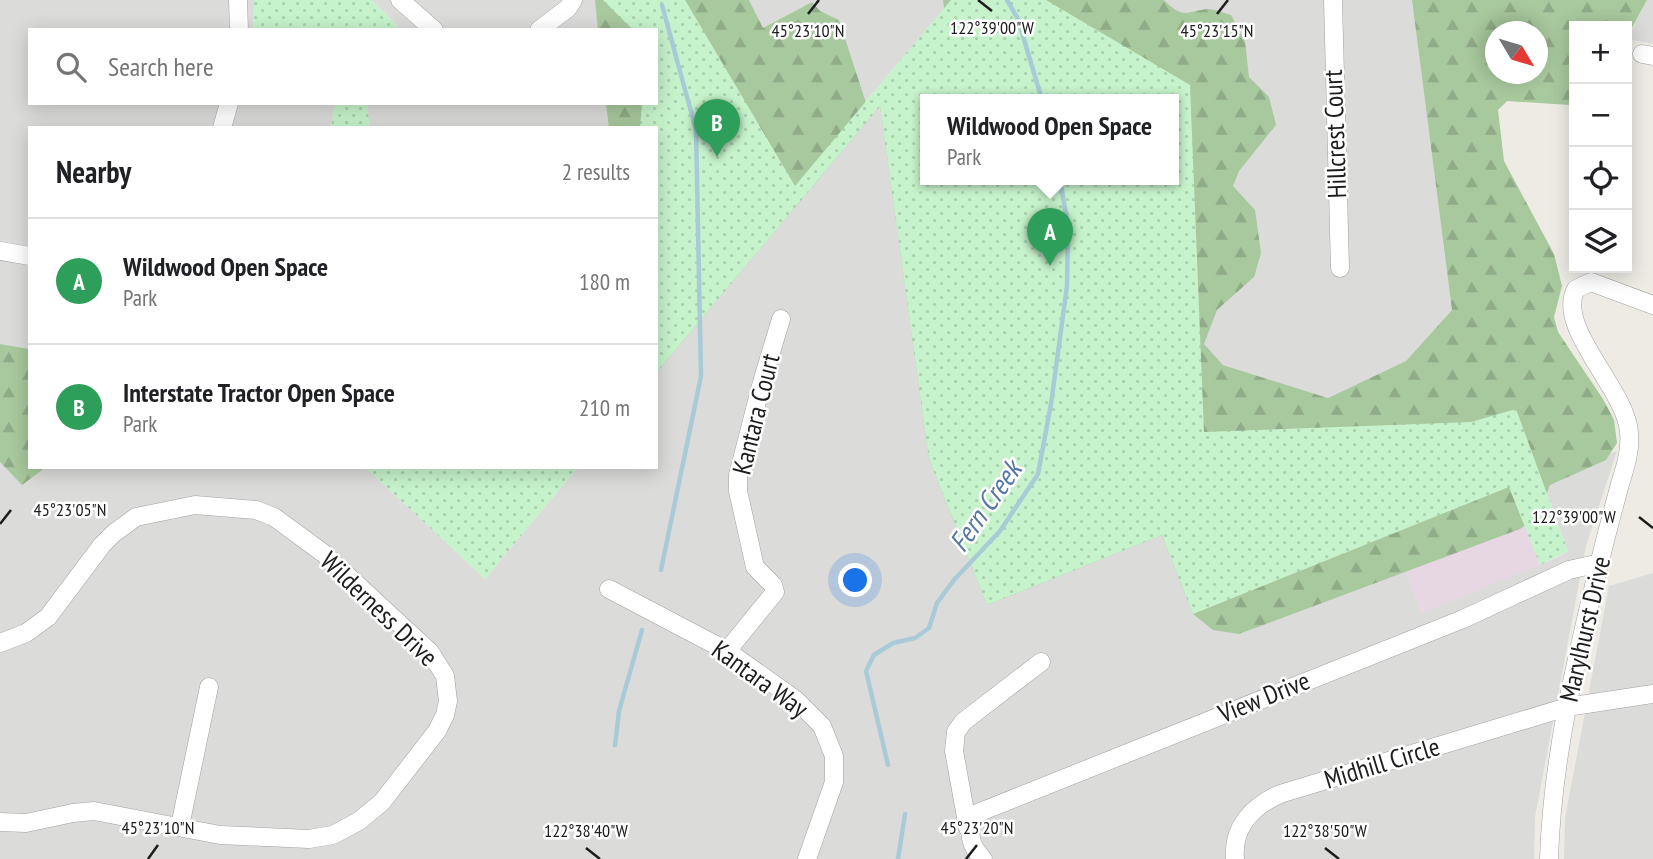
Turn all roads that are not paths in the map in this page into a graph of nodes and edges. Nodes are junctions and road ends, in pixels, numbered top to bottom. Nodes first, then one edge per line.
1 (238, 0) edge
2 (400, 0) edge
3 (573, 0) edge
4 (1333, 0) edge
5 (239, 28) edge
6 (433, 28) edge
7 (542, 28) edge
8 (228, 105) edge
9 (223, 126) edge
10 (0, 251) edge
11 (28, 256) edge
12 (1340, 268) dead end
13 (1653, 305) edge
14 (781, 319) dead end
15 (1600, 563) junction
16 (609, 589) dead end
17 (0, 643) edge
18 (727, 651) junction
19 (1041, 662) dead end
20 (209, 687) dead end
21 (1653, 694) edge
22 (1567, 707) junction
23 (0, 822) edge
24 (180, 826) junction
25 (968, 828) junction
26 (807, 859) edge
27 (983, 859) edge
28 (1235, 859) edge
29 (1549, 859) edge

1 - 5 street
2 - 6 street
3 - 7 street
4 - 12 street, Hillcrest Court
8 - 9 street
10 - 11 street
13 - 15 street, Marylhurst Drive
14 - 18 street, Kantara Court
15 - 22 street, Marylhurst Drive
15 - 25 street, View Drive
16 - 18 street, Kantara Way
17 - 24 street, Wilderness Drive
18 - 26 street, Kantara Way
19 - 25 street
20 - 24 street
21 - 22 street, Midhill Circle
22 - 28 street, Midhill Circle
22 - 29 street, Marylhurst Drive
23 - 24 street, Wilderness Drive
25 - 27 street

